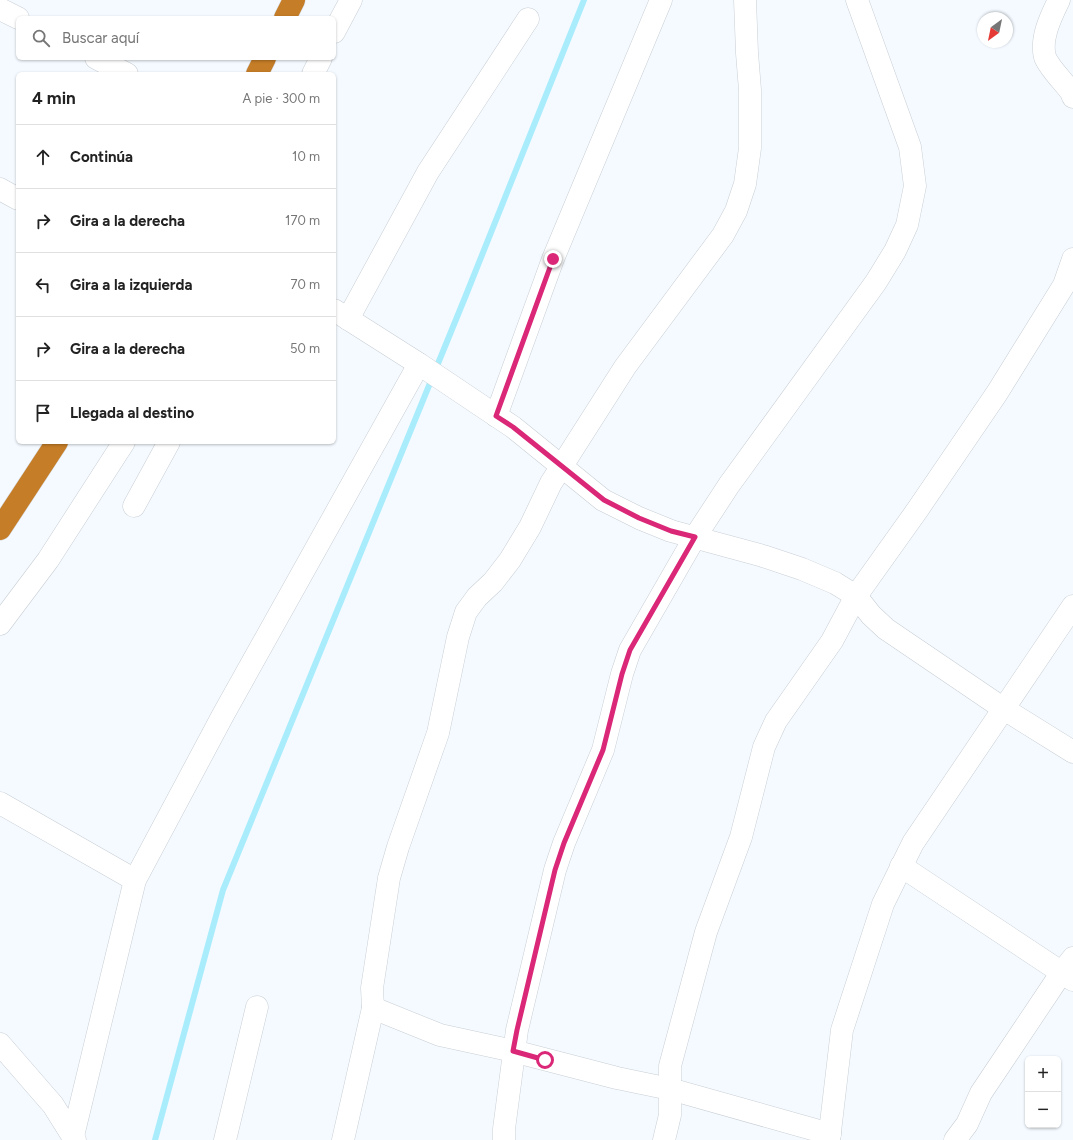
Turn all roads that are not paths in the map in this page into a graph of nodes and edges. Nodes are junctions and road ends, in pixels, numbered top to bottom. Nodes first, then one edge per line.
1 (294, 0) edge
2 (351, 0) edge
3 (661, 0) edge
4 (745, 0) edge
5 (857, 0) edge
6 (1058, 0) edge
7 (0, 9) edge
8 (286, 16) edge
9 (16, 17) edge
10 (528, 19) dead end
11 (336, 28) edge
12 (100, 60) edge
13 (264, 60) edge
14 (320, 60) edge
15 (123, 72) edge
16 (258, 72) edge
17 (314, 72) edge
18 (1073, 97) edge
19 (0, 189) edge
20 (16, 198) edge
21 (1073, 259) edge
22 (341, 315) edge
23 (419, 364) junction
24 (496, 416) junction
25 (56, 444) edge
26 (123, 444) edge
27 (168, 444) edge
28 (562, 467) junction
29 (134, 506) dead end
30 (0, 529) edge
31 (695, 537) junction
32 (856, 596) junction
33 (1073, 606) edge
34 (0, 624) edge
35 (1004, 709) junction
36 (1073, 752) edge
37 (0, 803) edge
38 (901, 866) junction
39 (135, 880) junction
40 (1069, 970) edge
41 (257, 1007) dead end
42 (372, 1008) junction
43 (0, 1044) edge
44 (513, 1051) junction
45 (670, 1088) junction
46 (829, 1137) edge
47 (74, 1138) edge
48 (225, 1140) edge
49 (343, 1140) edge
50 (504, 1140) edge
51 (664, 1140) edge
52 (955, 1140) edge

1 - 8 highway
2 - 11 street
3 - 24 street
4 - 28 street
5 - 31 street
6 - 18 street
7 - 9 street
10 - 22 street
12 - 15 street
13 - 16 highway
14 - 17 street
19 - 20 street
21 - 32 street
22 - 23 street
23 - 24 street
23 - 39 street
24 - 28 street
25 - 30 highway
26 - 34 street
27 - 29 street
28 - 31 street
28 - 42 street
31 - 32 street
31 - 44 street
32 - 35 street
32 - 45 street
33 - 35 street
35 - 36 street
35 - 38 street
37 - 39 street
38 - 40 street
38 - 46 street
39 - 47 street
40 - 52 street
41 - 48 street
42 - 44 street
42 - 49 street
43 - 47 street
44 - 45 street
44 - 50 street
45 - 46 street
45 - 51 street

